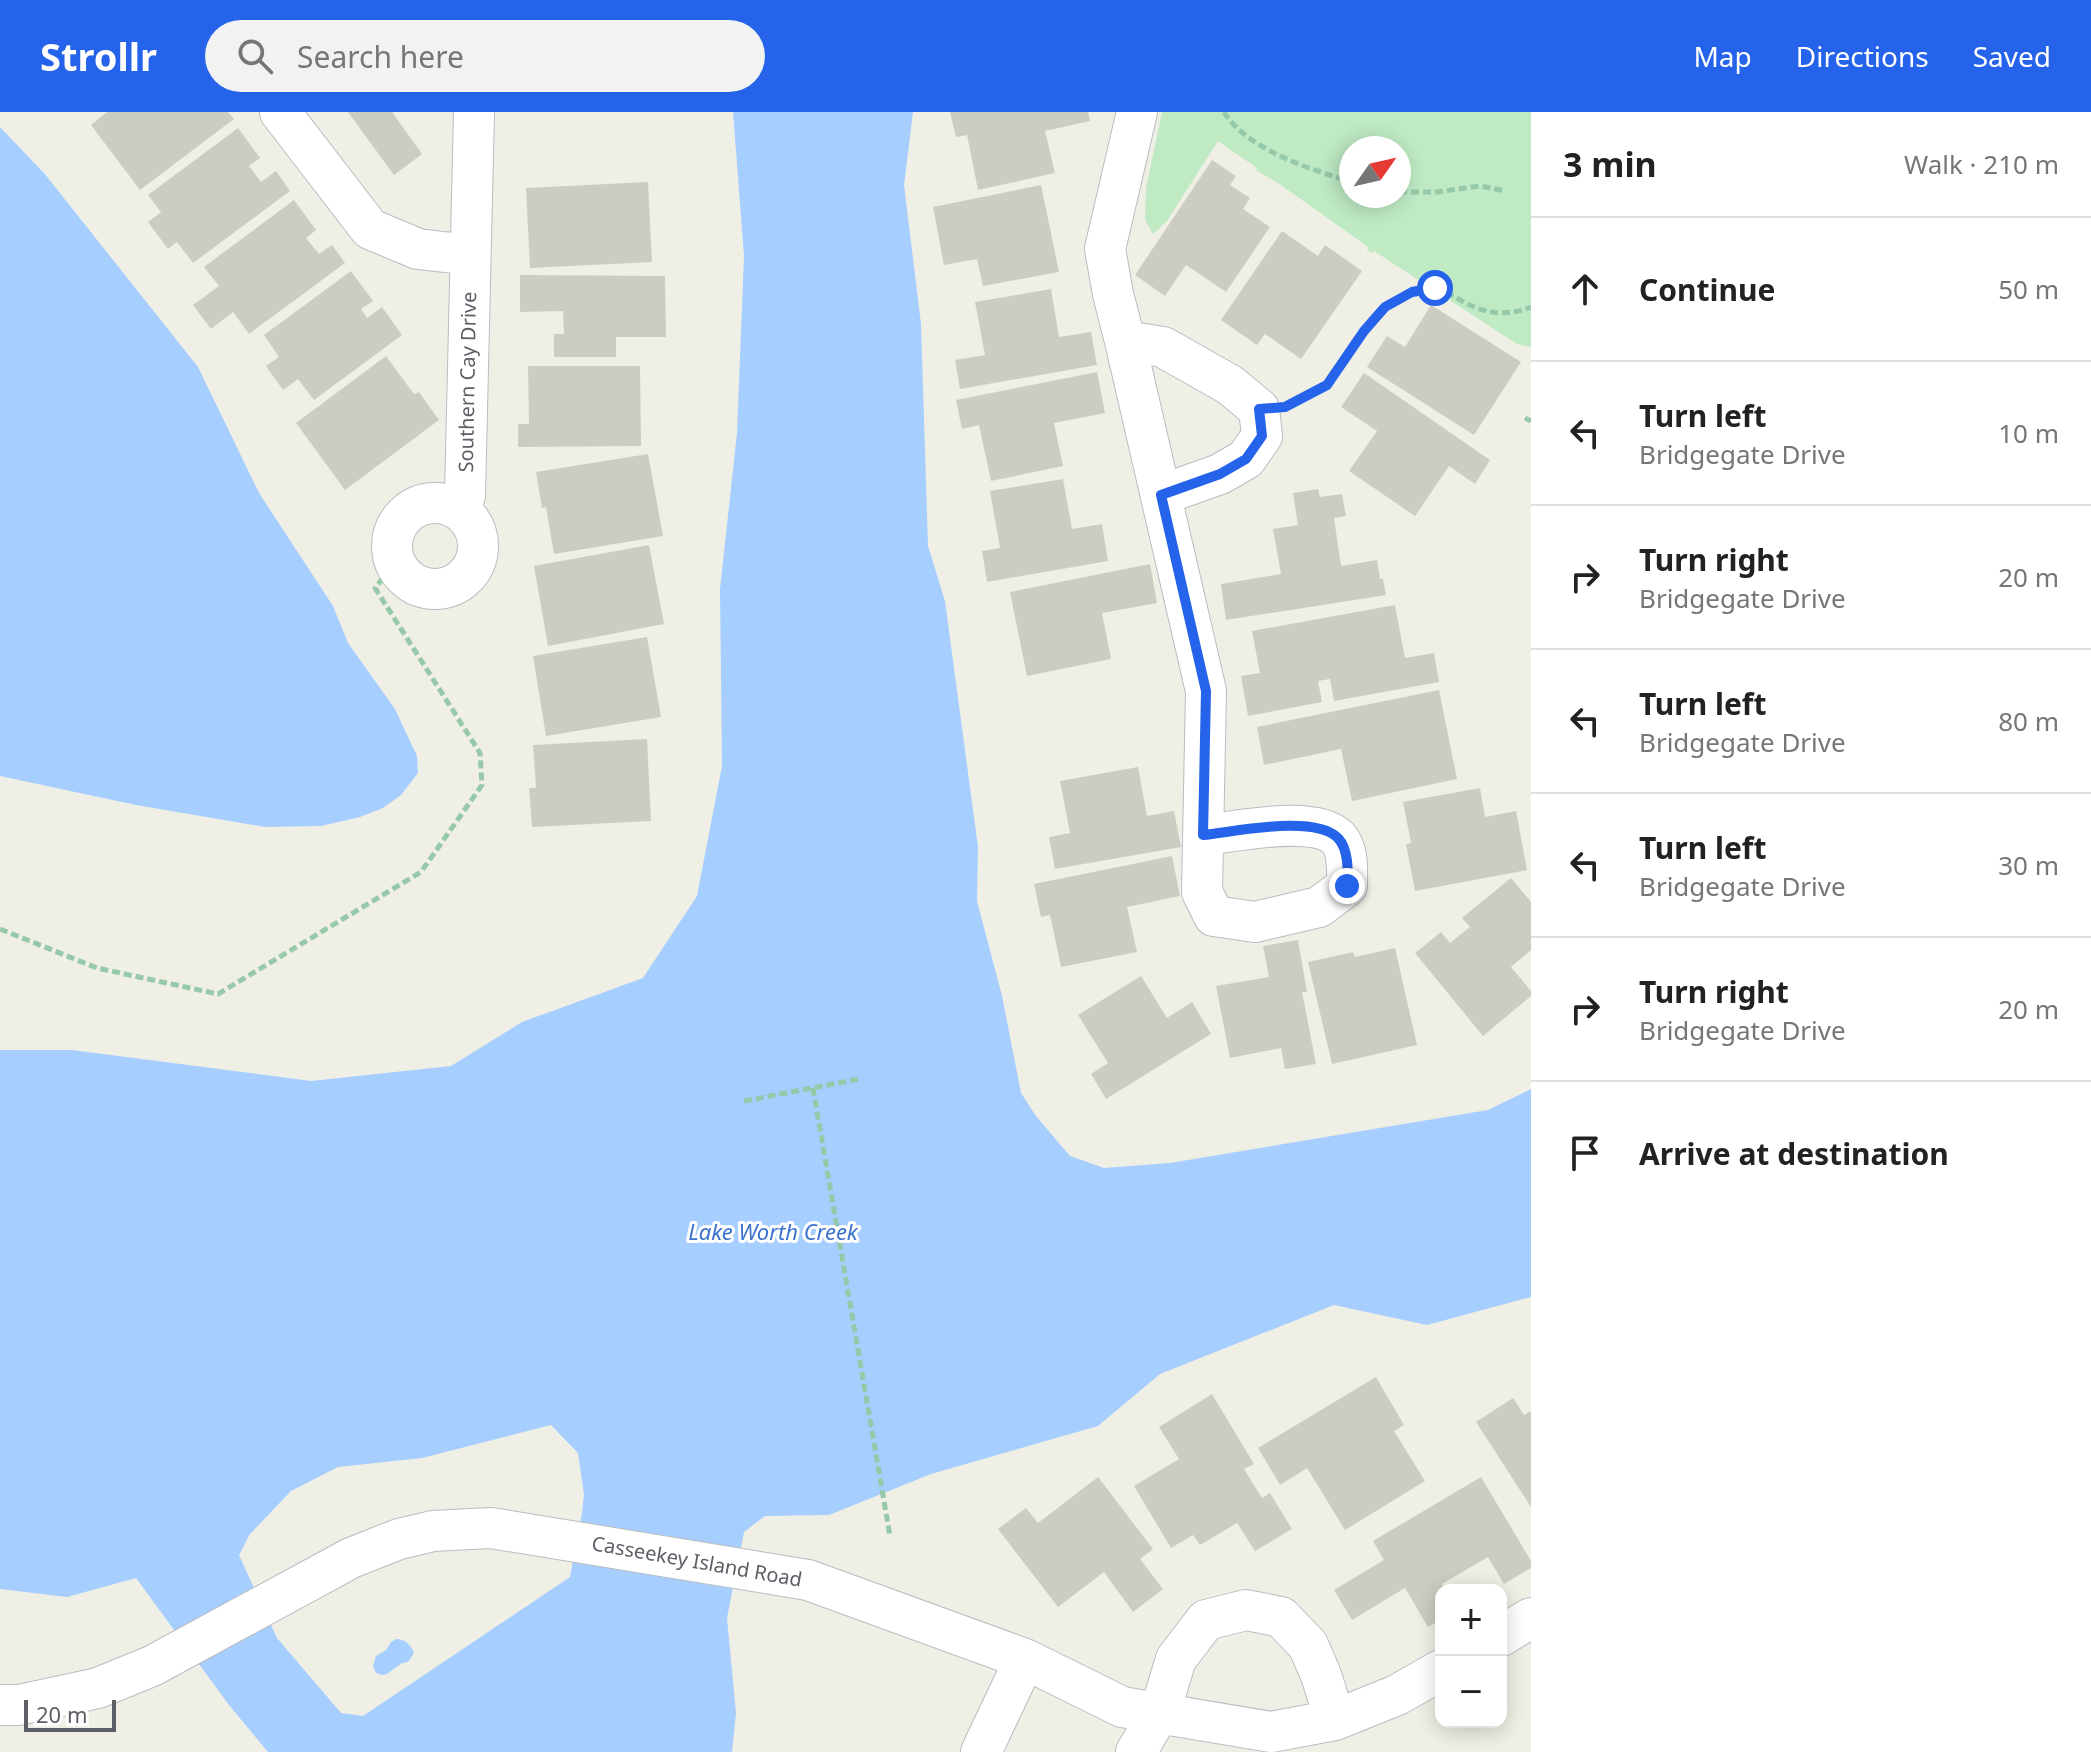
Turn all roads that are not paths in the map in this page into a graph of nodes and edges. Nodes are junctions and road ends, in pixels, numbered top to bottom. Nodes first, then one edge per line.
1 (280, 112) edge
2 (474, 112) edge
3 (1137, 112) edge
4 (470, 255) junction
5 (1125, 341) junction
6 (1161, 495) junction
7 (458, 509) junction
8 (1203, 835) dead end
9 (1531, 1618) edge
10 (1507, 1632) edge
11 (1025, 1659) junction
12 (1435, 1673) edge
13 (0, 1705) edge
14 (1160, 1712) junction
15 (1335, 1720) junction
16 (981, 1752) edge
17 (1136, 1752) edge

1 - 4 street
2 - 4 street, Southern Cay Drive
3 - 5 street
4 - 7 street, Southern Cay Drive
5 - 6 street
5 - 6 street
6 - 8 street
7 - 7 street
9 - 10 street
11 - 13 street, Casseekey Island Road
11 - 14 street, Casseekey Island Road
11 - 16 street
12 - 15 street, Casseekey Island Road
14 - 15 street, Casseekey Island Road
14 - 15 street
14 - 17 street

